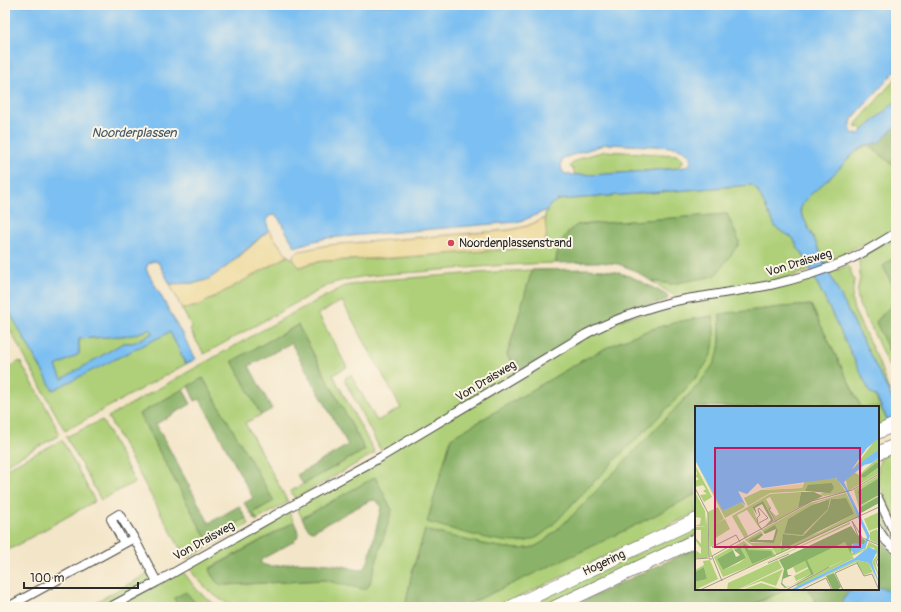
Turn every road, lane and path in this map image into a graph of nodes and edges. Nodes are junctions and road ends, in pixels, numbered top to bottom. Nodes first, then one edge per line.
1 (896, 233) edge
2 (896, 424) edge
3 (880, 431) edge
4 (879, 500) edge
5 (695, 520) edge
6 (879, 530) edge
7 (896, 536) edge
8 (134, 538) junction
9 (695, 540) edge
10 (124, 542) junction
11 (896, 550) edge
12 (157, 582) junction
13 (8, 607) edge
14 (110, 607) edge
15 (511, 607) edge
16 (555, 607) edge

1 - 12 street, Von Draisweg
2 - 3 highway
4 - 7 street
5 - 15 highway, Hogering
6 - 11 street
8 - 10 street
8 - 10 street
8 - 12 street
9 - 16 highway, Hogering
10 - 13 street
12 - 14 street, Von Draisweg

